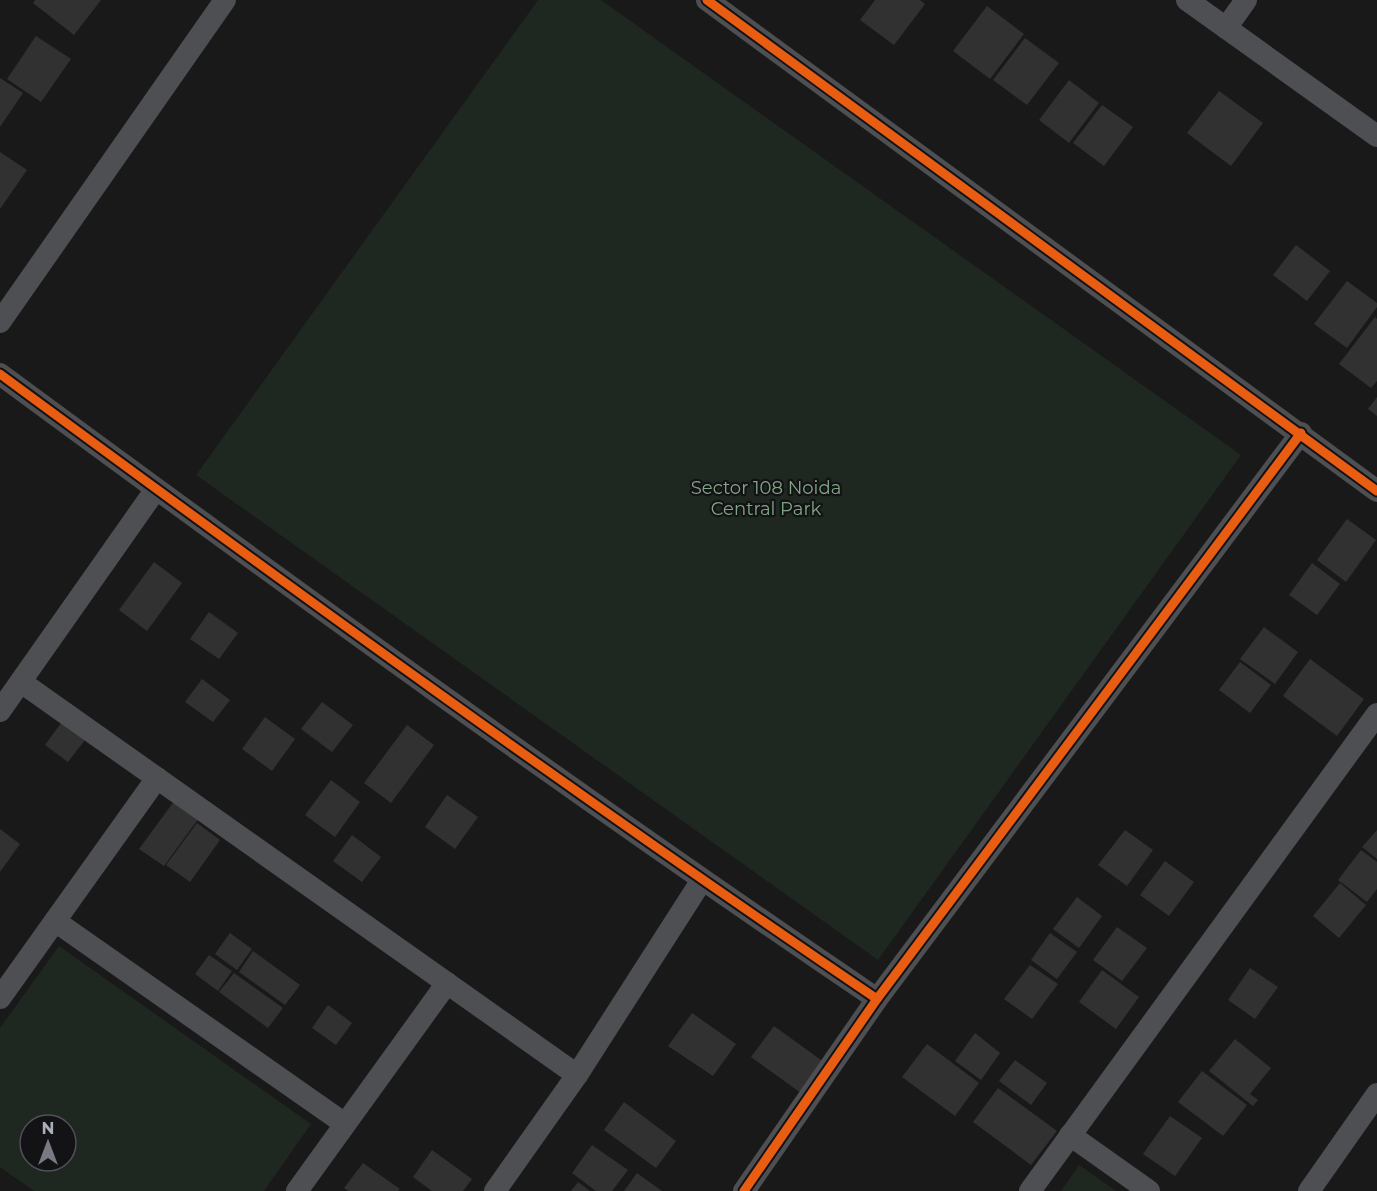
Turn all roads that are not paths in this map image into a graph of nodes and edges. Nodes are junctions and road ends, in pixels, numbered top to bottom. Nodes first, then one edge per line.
1 (225, 0) edge
2 (707, 0) edge
3 (1187, 0) edge
4 (1246, 0) edge
5 (1226, 28) junction
6 (1377, 136) edge
7 (0, 322) edge
8 (0, 374) edge
9 (1301, 433) junction
10 (156, 489) junction
11 (1377, 491) edge
12 (21, 682) junction
13 (0, 711) edge
14 (1377, 714) edge
15 (157, 778) junction
16 (702, 880) junction
17 (55, 921) junction
18 (447, 983) junction
19 (0, 998) edge
20 (877, 999) junction
21 (577, 1075) junction
22 (1377, 1094) edge
23 (345, 1125) junction
24 (1070, 1136) junction
25 (297, 1191) edge
26 (495, 1191) edge
27 (744, 1191) edge
28 (1030, 1191) edge
29 (1149, 1191) edge
30 (1309, 1191) edge

1 - 7 street
2 - 9 street
3 - 5 street
4 - 5 street
5 - 6 street
8 - 10 street
9 - 11 street
9 - 20 street
10 - 12 street
10 - 16 street
12 - 13 street
12 - 15 street
14 - 24 street
15 - 17 street
15 - 18 street
16 - 20 street
16 - 21 street
17 - 19 street
17 - 23 street
18 - 21 street
18 - 23 street
20 - 27 street
21 - 26 street
22 - 30 street
23 - 25 street
24 - 28 street
24 - 29 street

